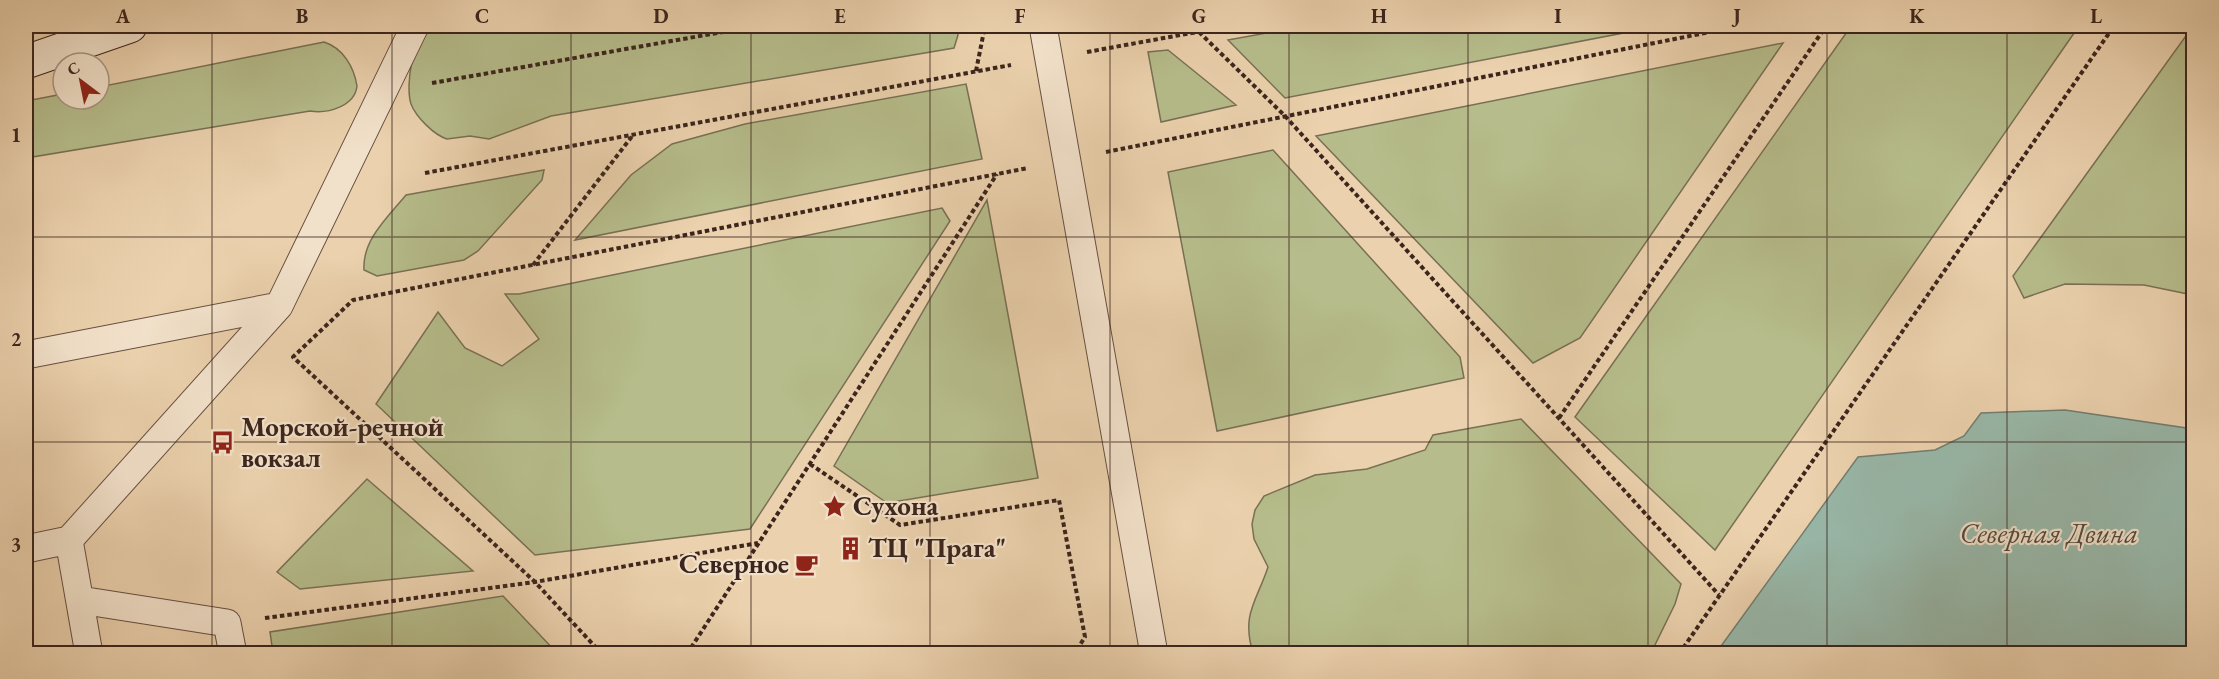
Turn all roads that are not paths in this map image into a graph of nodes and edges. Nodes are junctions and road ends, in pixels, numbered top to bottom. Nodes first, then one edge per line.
1 (121, 26) edge
2 (130, 26) edge
3 (415, 26) edge
4 (1043, 26) edge
5 (26, 43) edge
6 (26, 62) edge
7 (279, 306) junction
8 (26, 355) edge
9 (69, 540) junction
10 (26, 549) edge
11 (80, 600) junction
12 (89, 654) edge
13 (232, 654) edge
14 (1154, 654) edge

1 - 5 main road
2 - 6 main road
3 - 7 lane
4 - 14 lane
7 - 8 lane
7 - 9 lane
9 - 10 lane
9 - 11 lane
11 - 12 lane
11 - 13 lane

